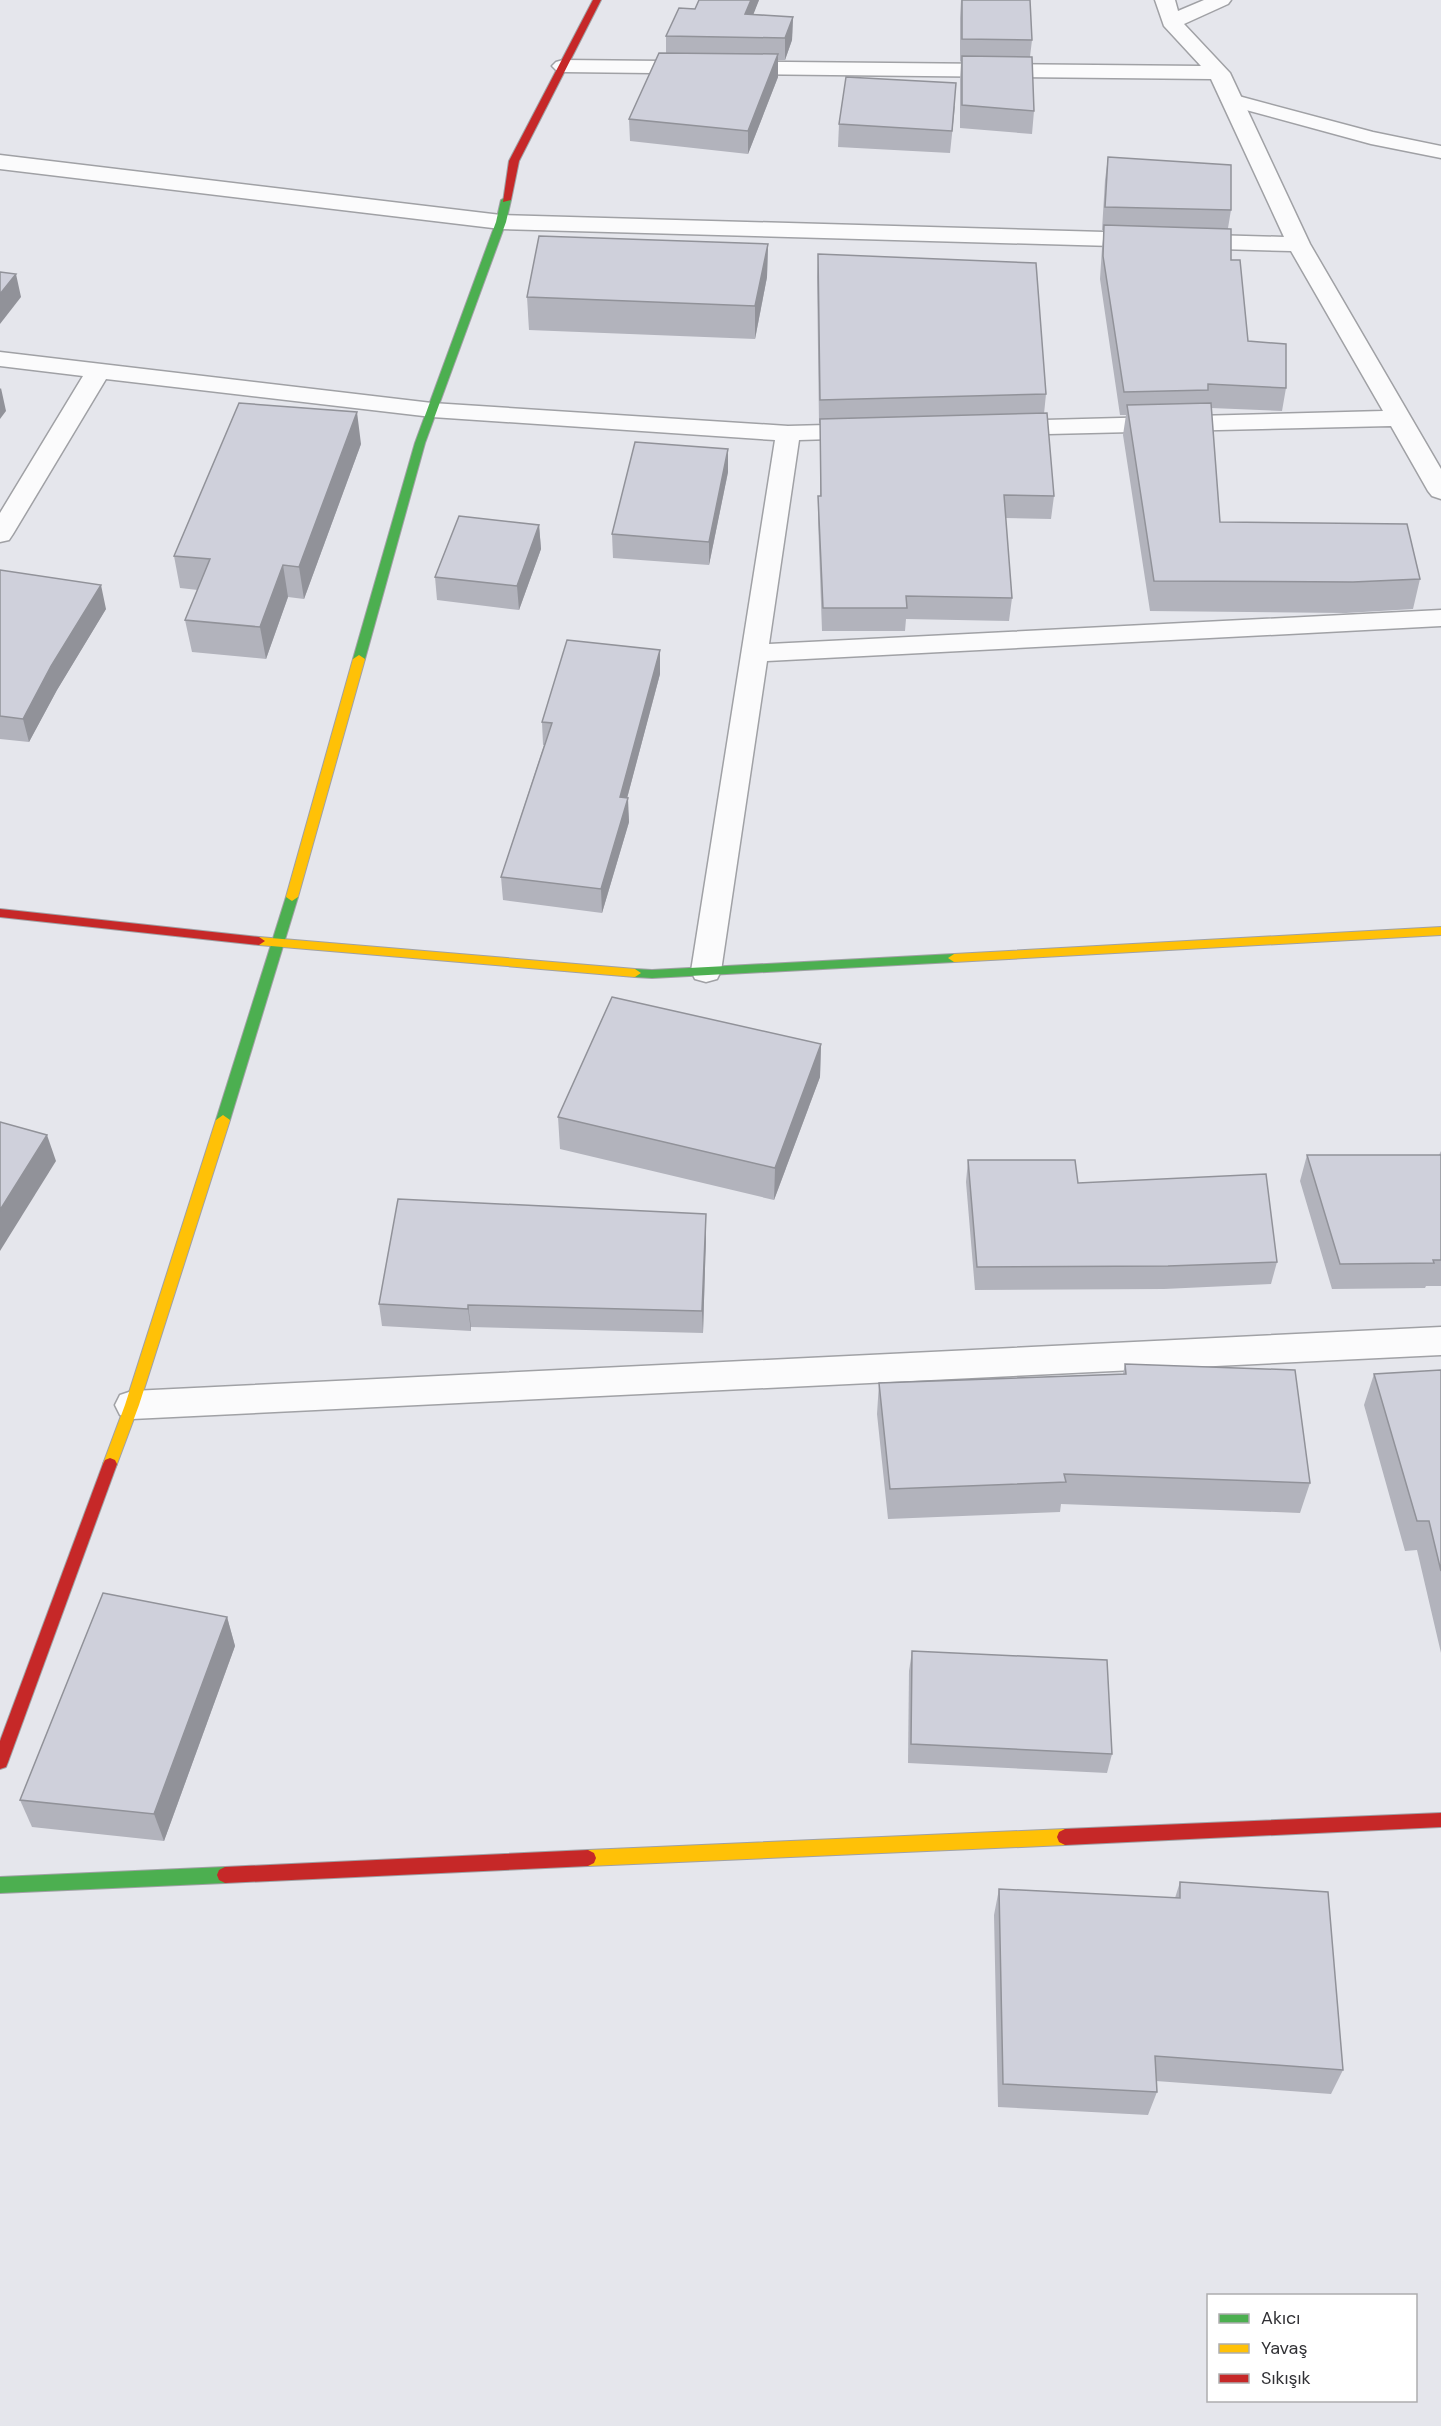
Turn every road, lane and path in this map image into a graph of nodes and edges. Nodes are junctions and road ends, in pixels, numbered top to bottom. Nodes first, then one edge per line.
1 (597, 0) edge
2 (1165, 0) edge
3 (1221, 0) edge
4 (1171, 22) junction
5 (563, 66) junction
6 (1219, 73) junction
7 (1231, 100) junction
8 (1441, 152) edge
9 (0, 162) edge
10 (501, 222) junction
11 (1299, 244) junction
12 (0, 359) edge
13 (98, 371) junction
14 (432, 410) junction
15 (1397, 418) junction
16 (980, 429) edge
17 (884, 431) edge
18 (788, 433) junction
19 (1441, 491) edge
20 (0, 534) edge
21 (1441, 618) edge
22 (755, 653) junction
23 (0, 912) edge
24 (1441, 931) edge
25 (279, 943) junction
26 (706, 971) junction
27 (1441, 1341) edge
28 (132, 1405) junction
29 (2, 1749) edge
30 (1441, 1820) edge
31 (0, 1886) edge

1 - 5 street
2 - 4 street
3 - 4 street
4 - 6 street
5 - 6 street
5 - 10 street
6 - 7 street
7 - 8 lane
7 - 11 street
9 - 10 street
10 - 11 street
10 - 14 street
11 - 15 street
12 - 13 street
13 - 14 street
13 - 20 street
14 - 18 street
14 - 25 street
15 - 16 street
15 - 19 street
17 - 18 street
18 - 22 street
21 - 22 street
22 - 26 street
23 - 25 street
24 - 26 street
25 - 26 street
25 - 28 street
27 - 28 street
28 - 29 street
30 - 31 street

